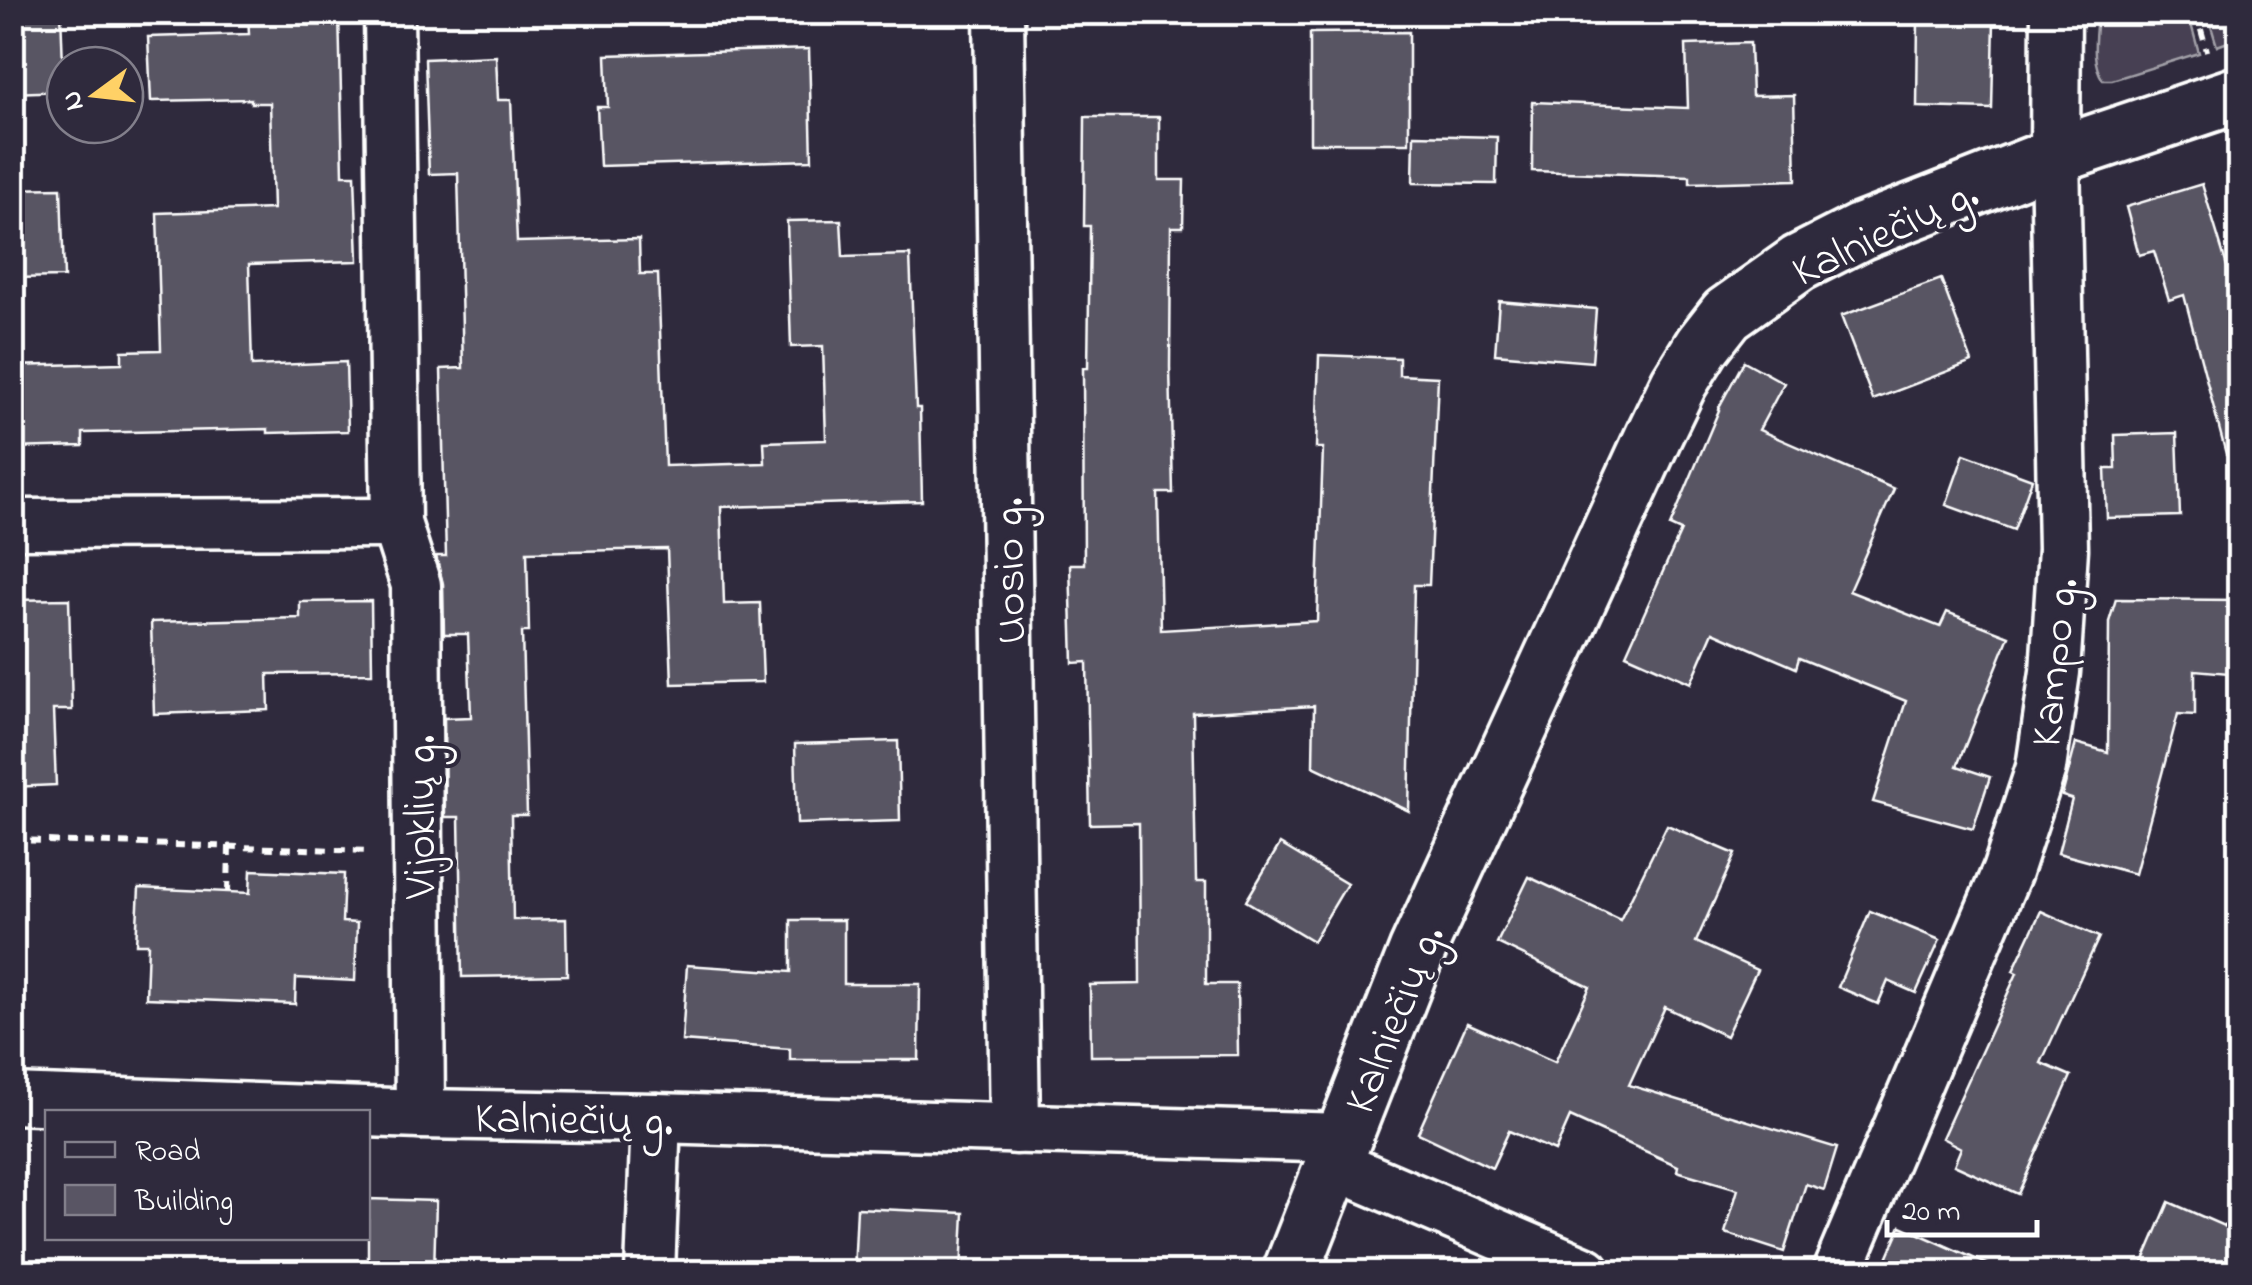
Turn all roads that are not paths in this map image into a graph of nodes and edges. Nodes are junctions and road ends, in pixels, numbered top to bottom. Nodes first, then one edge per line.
1 (389, 12) edge
2 (999, 12) edge
3 (2056, 12) edge
4 (2240, 94) edge
5 (2055, 156) junction
6 (396, 523) junction
7 (12, 524) edge
8 (12, 1099) edge
9 (311, 1110) edge
10 (370, 1112) edge
11 (420, 1114) junction
12 (656, 1118) junction
13 (1015, 1129) junction
14 (1338, 1151) junction
15 (650, 1272) edge
16 (1291, 1272) edge
17 (1586, 1272) edge
18 (1837, 1272) edge

1 - 6 street, Vijoklių g.
2 - 13 street, Uosio g.
3 - 5 street, Kampo g.
4 - 5 street, Kalniečių g.
5 - 14 street, Kalniečių g.
5 - 18 street, Kampo g.
6 - 7 street
6 - 11 street, Vijoklių g.
8 - 9 street, Kalniečių g.
10 - 11 street, Kalniečių g.
11 - 12 street, Kalniečių g.
12 - 13 street, Kalniečių g.
12 - 15 street
13 - 14 street, Kalniečių g.
14 - 16 street
14 - 17 street

